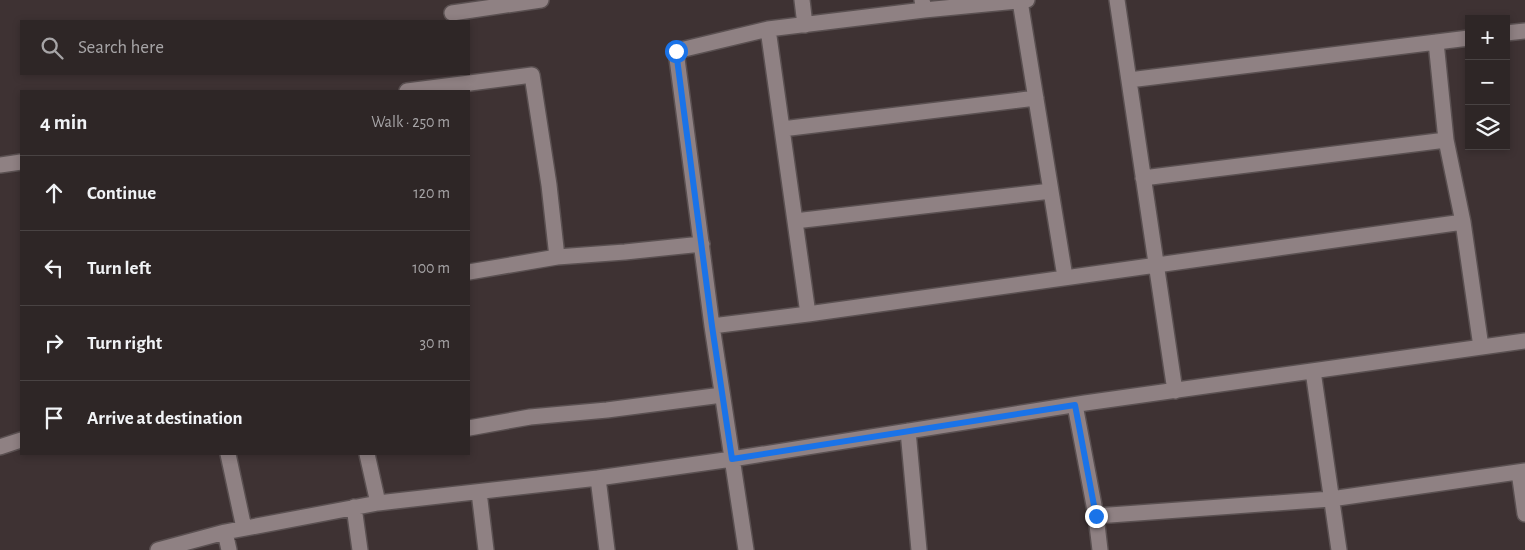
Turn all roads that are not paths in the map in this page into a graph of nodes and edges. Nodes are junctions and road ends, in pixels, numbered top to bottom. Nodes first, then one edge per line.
1 (541, 0) edge
2 (802, 0) edge
3 (1024, 0) edge
4 (1117, 0) edge
5 (923, 5) edge
6 (452, 13) dead end
7 (805, 25) junction
8 (768, 30) junction
9 (1525, 31) edge
10 (1510, 33) edge
11 (1465, 38) edge
12 (1436, 42) junction
13 (1129, 80) junction
14 (415, 90) edge
15 (1036, 98) junction
16 (782, 129) junction
17 (1446, 140) junction
18 (20, 162) edge
19 (0, 164) edge
20 (1143, 178) junction
21 (1051, 191) junction
22 (795, 221) junction
23 (1463, 222) junction
24 (702, 244) junction
25 (557, 257) junction
26 (1156, 264) junction
27 (470, 272) edge
28 (1065, 277) junction
29 (808, 314) junction
30 (712, 326) junction
31 (1525, 341) edge
32 (1481, 347) junction
33 (1313, 371) junction
34 (1174, 391) junction
35 (722, 396) junction
36 (1075, 405) junction
37 (470, 428) edge
38 (908, 431) junction
39 (20, 440) edge
40 (0, 447) edge
41 (228, 455) edge
42 (367, 455) edge
43 (732, 459) junction
44 (1522, 471) edge
45 (598, 478) junction
46 (479, 492) junction
47 (1331, 499) junction
48 (378, 503) junction
49 (354, 507) junction
50 (1525, 514) edge
51 (1096, 516) junction
52 (244, 528) junction
53 (225, 532) junction
54 (158, 550) edge
55 (229, 550) edge
56 (360, 550) edge
57 (486, 550) edge
58 (607, 550) edge
59 (746, 550) edge
60 (919, 550) edge
61 (1100, 550) edge
62 (1338, 550) edge

1 - 6 street
2 - 7 street
3 - 5 street
3 - 15 street
4 - 13 street
5 - 7 street
7 - 8 street
8 - 16 street
8 - 24 street
9 - 10 street
11 - 12 street
12 - 13 street
12 - 17 street
13 - 20 street
14 - 25 street
15 - 16 street
15 - 21 street
16 - 22 street
17 - 20 street
17 - 23 street
18 - 19 street
20 - 26 street
21 - 22 street
21 - 28 street
22 - 29 street
23 - 26 street
23 - 32 street
24 - 25 street
24 - 30 street
25 - 27 street
26 - 28 street
26 - 34 street
28 - 29 street
29 - 30 street
30 - 35 street
31 - 32 street
32 - 33 street
33 - 34 street
33 - 47 street
34 - 36 street
35 - 37 street
35 - 43 street
36 - 38 street
36 - 51 street
38 - 43 street
38 - 60 street
39 - 40 street
41 - 52 street
42 - 48 street
43 - 45 street
43 - 59 street
44 - 47 street
44 - 50 street
45 - 46 street
45 - 58 street
46 - 48 street
46 - 57 street
47 - 51 street
47 - 62 street
48 - 49 street
49 - 52 street
49 - 56 street
51 - 61 street
52 - 53 street
53 - 54 street
53 - 55 street

